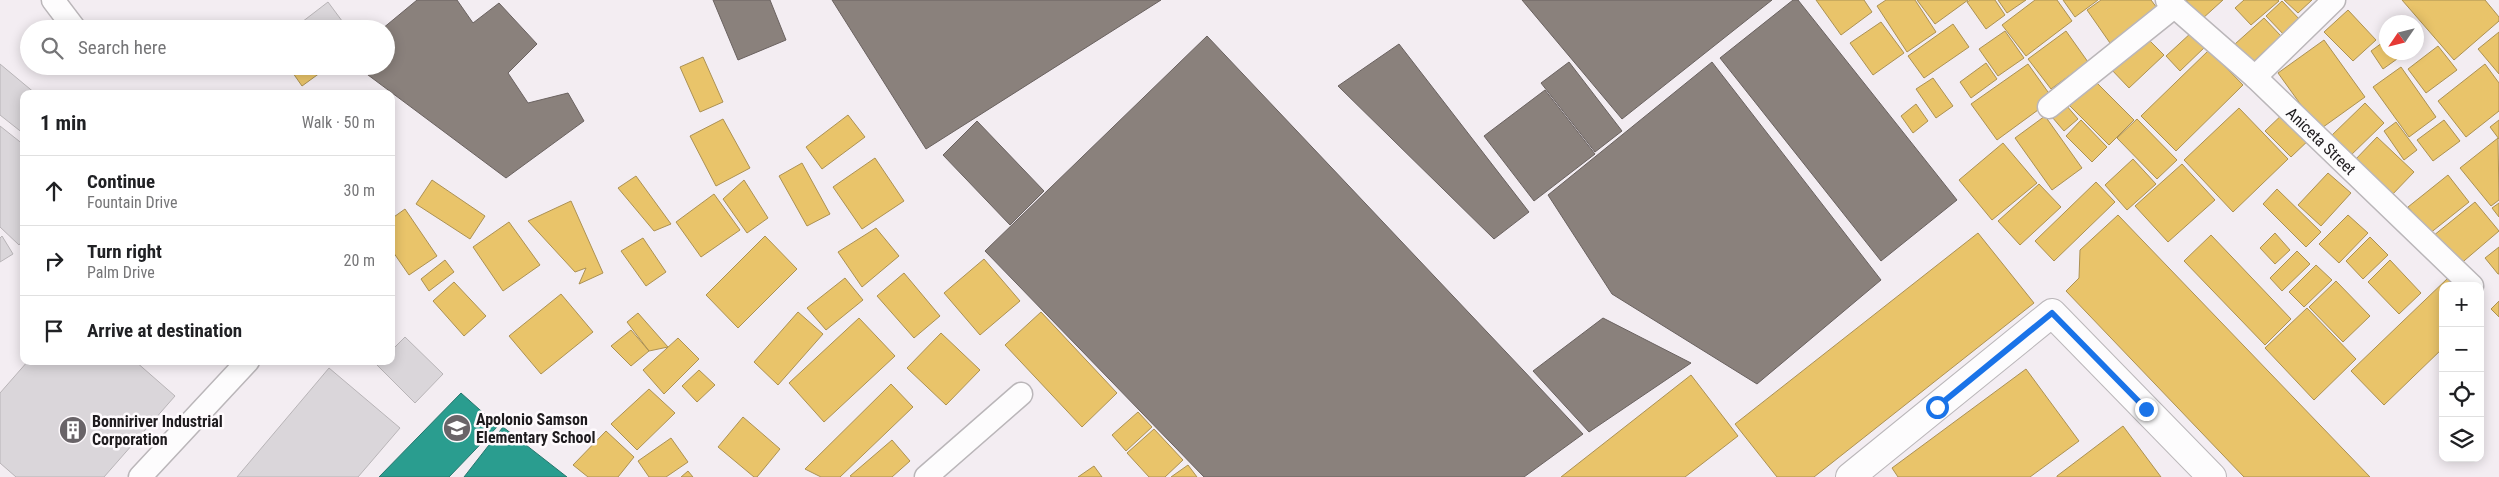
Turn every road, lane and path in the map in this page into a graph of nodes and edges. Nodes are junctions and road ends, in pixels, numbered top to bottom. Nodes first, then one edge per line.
1 (53, 0) edge
2 (2334, 0) edge
3 (2170, 3) edge
4 (68, 20) edge
5 (2255, 77) junction
6 (2049, 107) dead end
7 (2468, 282) edge
8 (244, 365) edge
9 (1021, 394) dead end
10 (140, 477) edge
11 (926, 477) edge
12 (1850, 477) edge
13 (2212, 477) edge

1 - 4 lane
2 - 5 lane
3 - 5 lane, Aniceta Street
3 - 6 lane
5 - 7 lane, Aniceta Street
8 - 10 lane
9 - 11 lane
12 - 13 street

